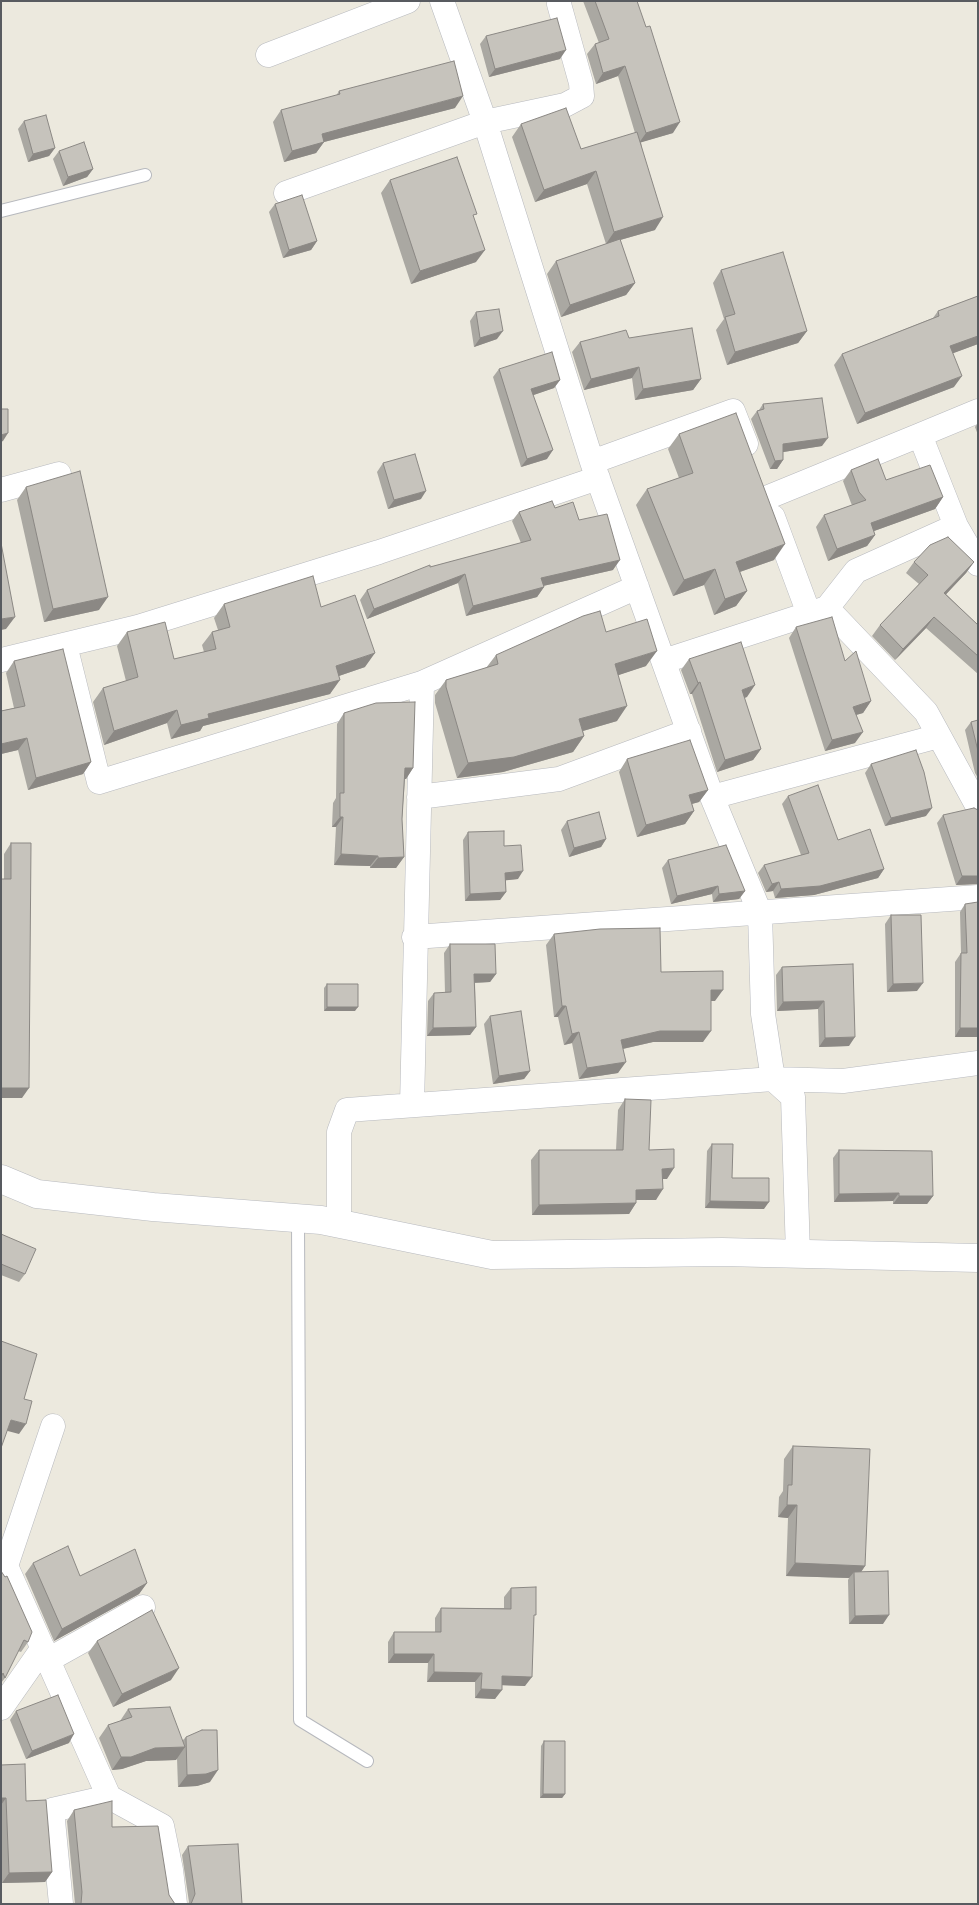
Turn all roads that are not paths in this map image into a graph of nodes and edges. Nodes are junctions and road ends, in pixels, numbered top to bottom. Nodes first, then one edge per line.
1 (408, 1) edge
2 (442, 1) edge
3 (559, 4) dead end
4 (268, 55) dead end
5 (485, 122) junction
6 (145, 175) dead end
7 (286, 193) dead end
8 (1, 211) edge
9 (978, 410) edge
10 (920, 435) junction
11 (595, 470) junction
12 (59, 474) dead end
13 (759, 481) junction
14 (1, 490) edge
15 (956, 526) junction
16 (978, 564) edge
17 (637, 587) junction
18 (818, 611) junction
19 (65, 644) junction
20 (1, 660) edge
21 (664, 661) junction
22 (422, 683) junction
23 (689, 732) junction
24 (939, 736) junction
25 (419, 797) junction
26 (712, 797) junction
27 (978, 807) edge
28 (978, 897) edge
29 (760, 913) junction
30 (414, 937) junction
31 (978, 1063) edge
32 (773, 1079) junction
33 (412, 1105) junction
34 (1, 1179) edge
35 (298, 1218) junction
36 (339, 1224) junction
37 (798, 1254) junction
38 (978, 1258) edge
39 (54, 1426) dead end
40 (3, 1565) edge
41 (143, 1607) dead end
42 (46, 1654) junction
43 (1, 1708) edge
44 (367, 1761) dead end
45 (110, 1797) junction
46 (61, 1904) edge
47 (175, 1904) edge

1 - 4 street
2 - 5 street
3 - 5 street
5 - 7 street
5 - 11 street
6 - 8 lane
9 - 10 street
10 - 13 street
10 - 15 street
11 - 13 street
11 - 17 street
11 - 19 street
12 - 14 street
13 - 18 street
15 - 16 street
15 - 18 street
17 - 21 street
17 - 22 street
18 - 21 street
18 - 24 street
19 - 20 street
19 - 22 street
21 - 23 street
22 - 25 street
23 - 25 street
23 - 26 street
24 - 26 street
24 - 27 street
25 - 30 street
26 - 29 street
28 - 29 street
29 - 30 street
29 - 32 street
30 - 33 street
31 - 32 street
32 - 33 street
32 - 37 street
33 - 36 street
34 - 35 street
35 - 36 street
35 - 44 lane
36 - 37 street
37 - 38 street
39 - 40 street
40 - 42 street
41 - 42 street
42 - 43 street
42 - 45 street
45 - 46 street
45 - 47 street

